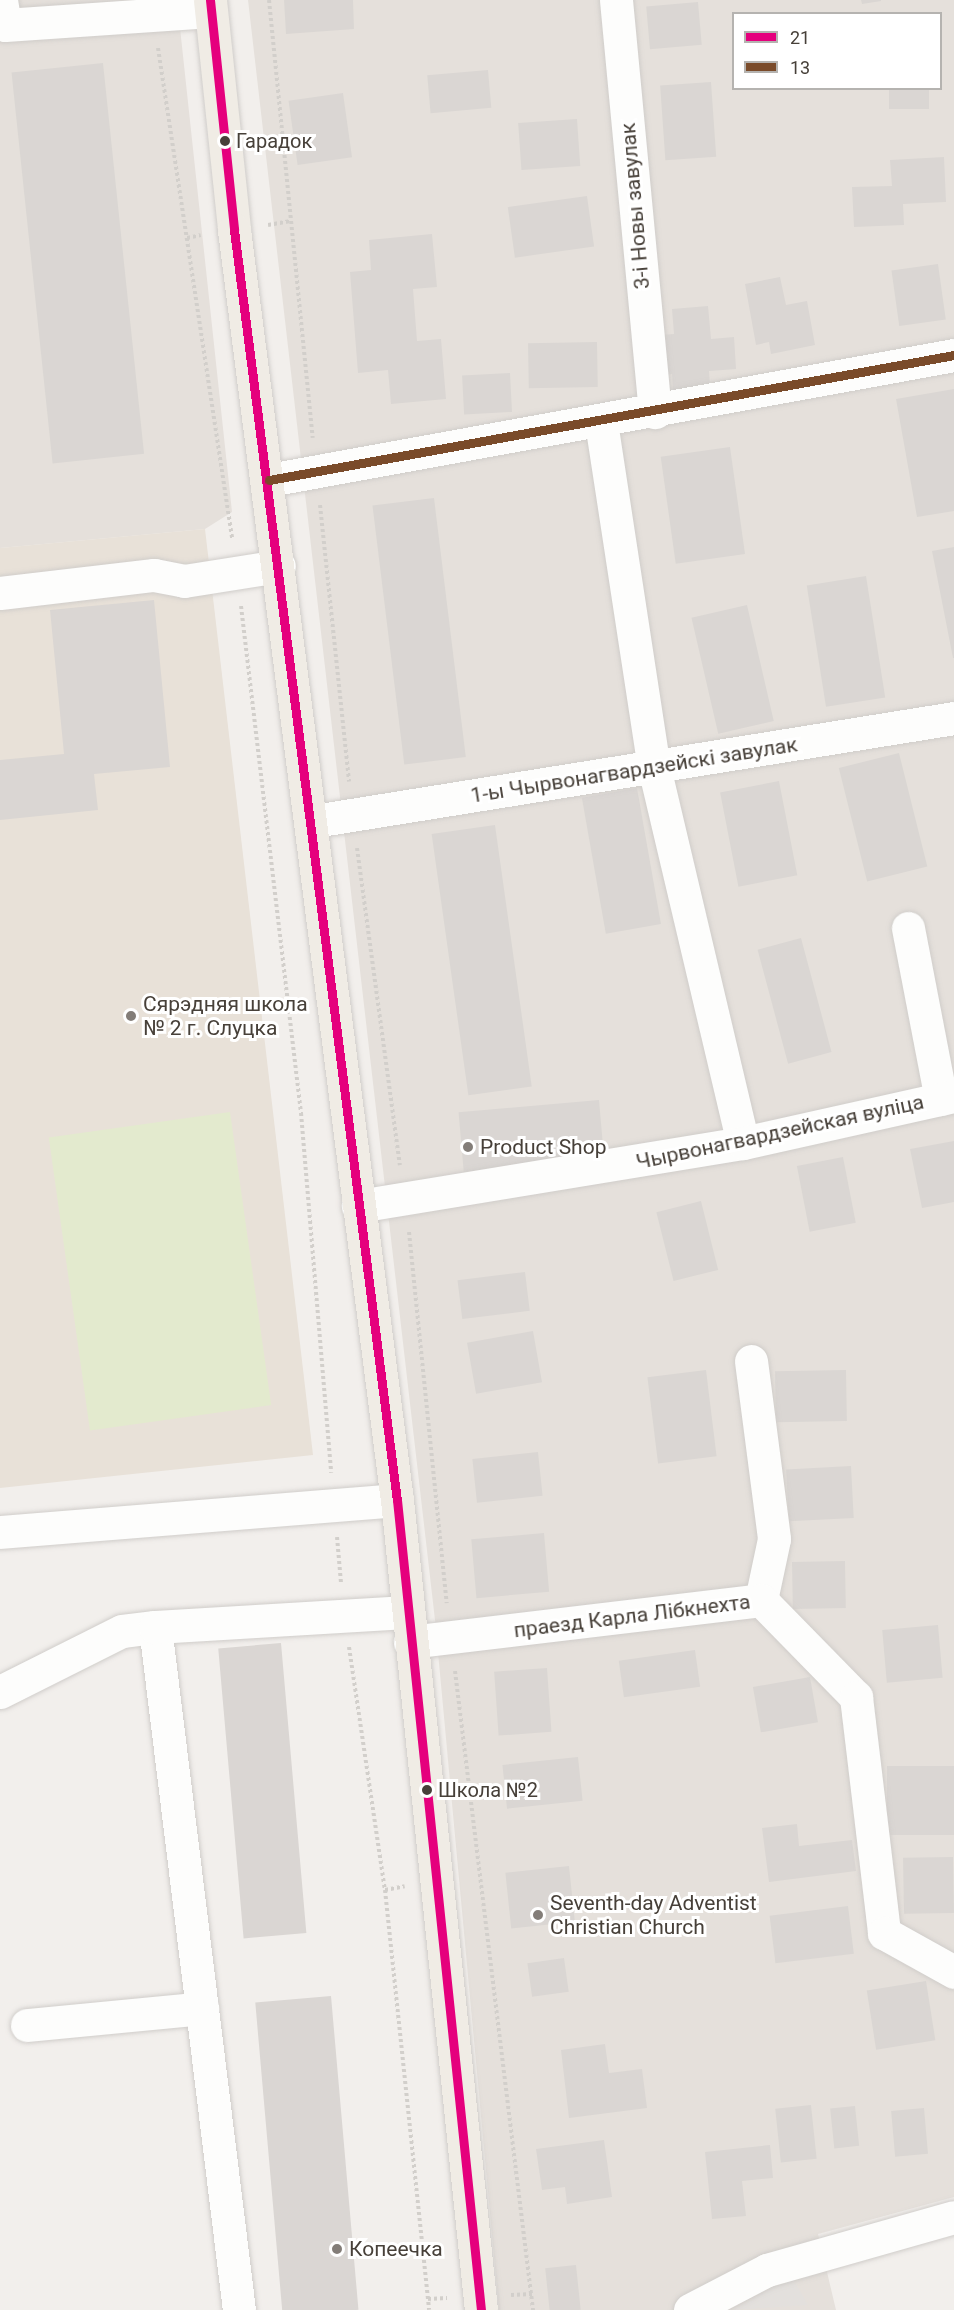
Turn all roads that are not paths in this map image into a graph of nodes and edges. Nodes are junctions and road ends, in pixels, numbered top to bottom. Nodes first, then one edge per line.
1 (1, 0) edge
2 (616, 0) edge
3 (211, 5) edge
4 (954, 355) edge
5 (655, 412) junction
6 (601, 422) junction
7 (270, 480) junction
8 (279, 566) junction
9 (0, 593) edge
10 (954, 718) edge
11 (654, 767) junction
12 (314, 820) junction
13 (908, 928) dead end
14 (948, 1097) edge
15 (743, 1143) junction
16 (358, 1206) junction
17 (751, 1361) dead end
18 (397, 1500) junction
19 (0, 1532) edge
20 (761, 1600) junction
21 (156, 1627) junction
22 (408, 1627) junction
23 (0, 1692) edge
24 (954, 1972) edge
25 (202, 2008) junction
26 (27, 2025) dead end
27 (954, 2217) edge
28 (239, 2310) edge
29 (482, 2310) edge
30 (690, 2310) edge

1 - 3 street
2 - 5 street, 3-і Новы завулак
3 - 7 main road
4 - 5 street
5 - 6 street
6 - 7 street
6 - 11 street
7 - 8 main road
8 - 9 street
8 - 12 main road
10 - 11 street, 1-ы Чырвонагвардзейскі завулак
11 - 12 street, 1-ы Чырвонагвардзейскі завулак
11 - 15 street
12 - 16 main road
13 - 14 street
14 - 15 street, Чырвонагвардзейская вуліца
15 - 16 street, Чырвонагвардзейская вуліца
16 - 18 main road
17 - 20 street
18 - 19 street
18 - 22 main road
20 - 22 street, праезд Карла Лібкнехта
20 - 24 street, праезд Карла Лібкнехта
21 - 22 street, праезд Карла Лібкнехта
21 - 23 street, праезд Карла Лібкнехта
21 - 25 street
22 - 29 main road
25 - 26 street
25 - 28 street
27 - 30 street

